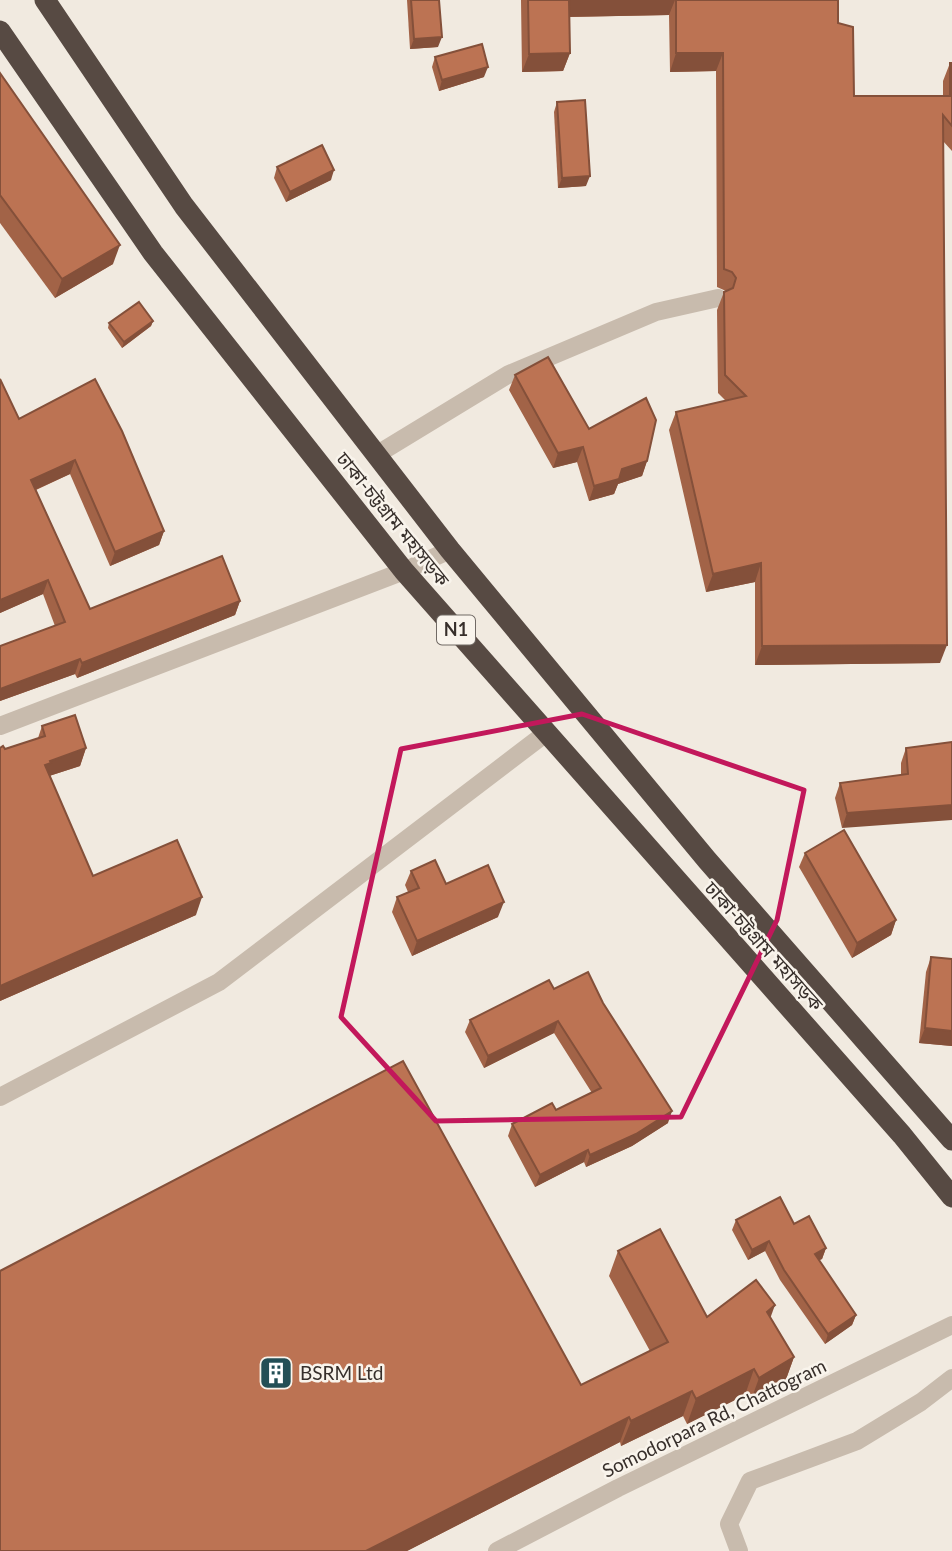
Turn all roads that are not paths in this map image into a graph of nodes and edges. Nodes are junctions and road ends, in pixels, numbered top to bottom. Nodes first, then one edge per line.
1 (45, 0) edge
2 (0, 31) edge
3 (718, 298) dead end
4 (376, 455) junction
5 (450, 550) junction
6 (404, 571) junction
7 (0, 726) edge
8 (546, 733) junction
9 (0, 1097) edge
10 (952, 1140) edge
11 (952, 1197) edge
12 (952, 1325) edge
13 (952, 1378) edge
14 (497, 1551) edge
15 (739, 1551) edge

1 - 4 highway, ঢাকা-চট্টগ্রাম মহাসড়ক / N1
2 - 6 highway, ঢাকা-চট্টগ্রাম মহাসড়ক / N1
3 - 4 street
4 - 5 highway, ঢাকা-চট্টগ্রাম মহাসড়ক / N1
5 - 6 street
5 - 10 highway, ঢাকা-চট্টগ্রাম মহাসড়ক / N1
6 - 7 street
6 - 8 highway, ঢাকা-চট্টগ্রাম মহাসড়ক / N1
8 - 9 street
8 - 11 highway, ঢাকা-চট্টগ্রাম মহাসড়ক / N1
12 - 14 street, Somodorpara Rd, Chattogram
13 - 15 street

